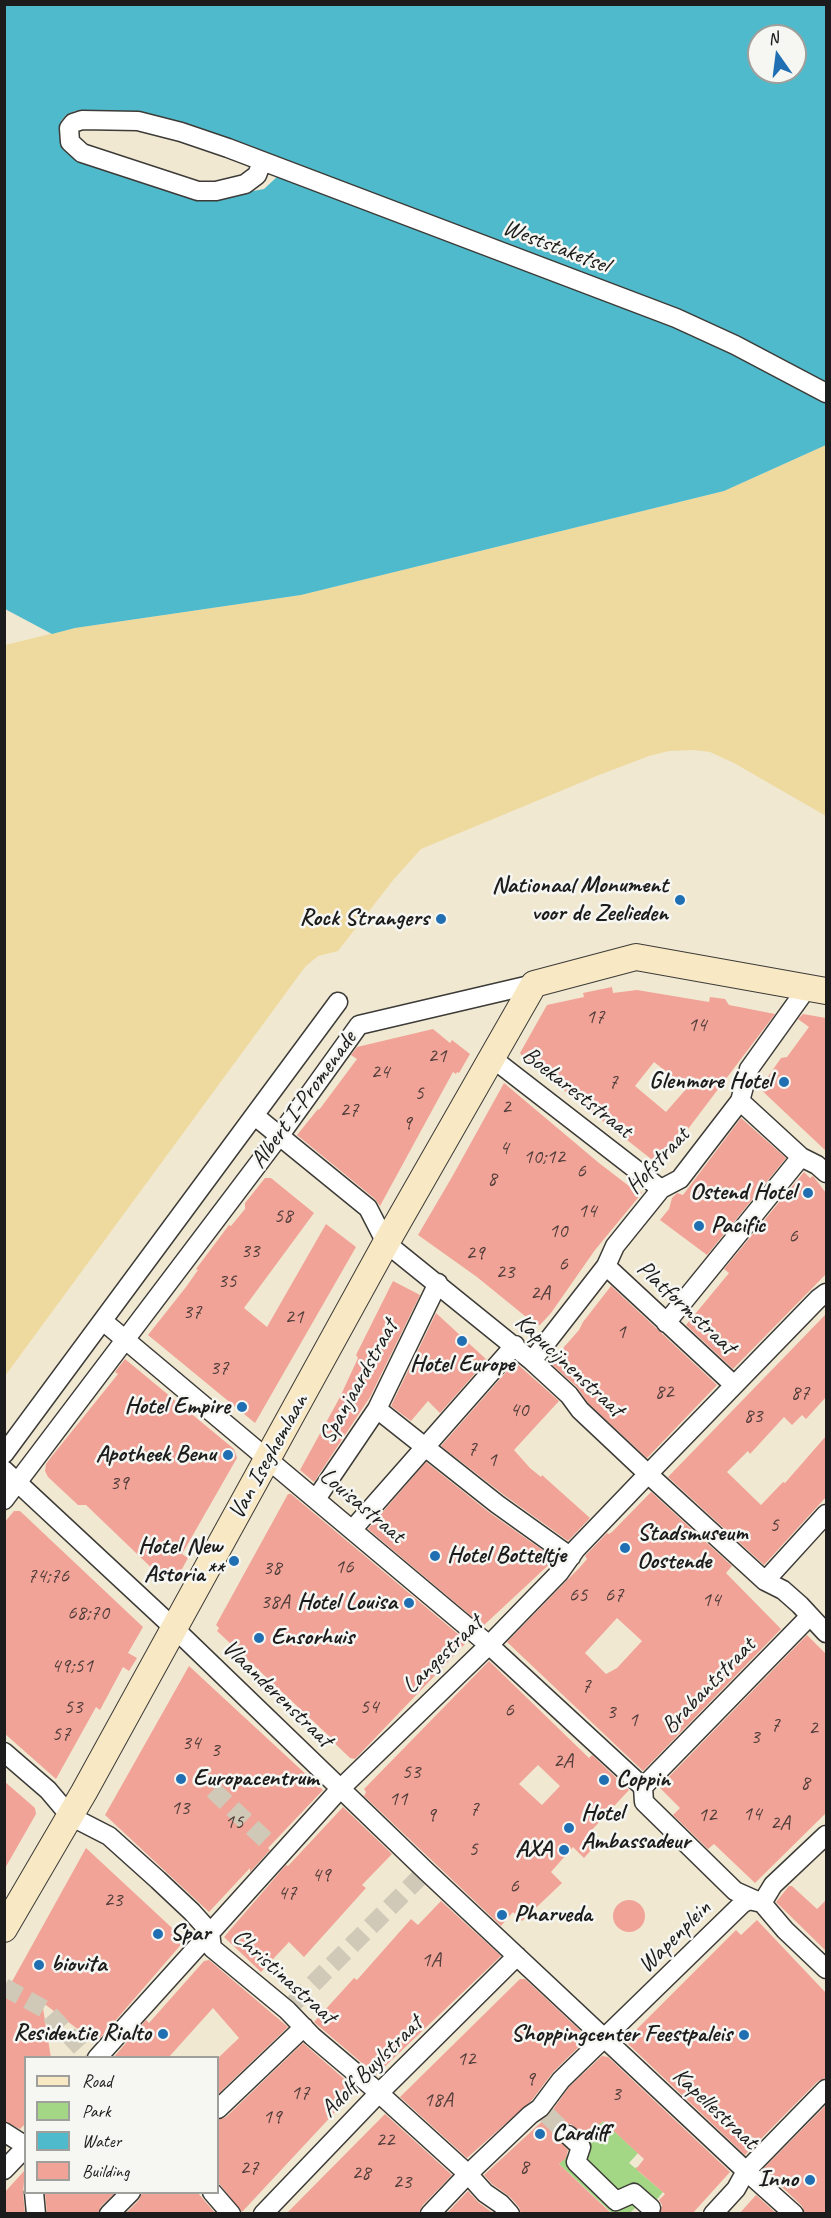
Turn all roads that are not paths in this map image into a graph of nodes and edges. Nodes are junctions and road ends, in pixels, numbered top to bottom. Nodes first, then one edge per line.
1 (262, 162) junction
2 (826, 393) edge
3 (534, 984) junction
4 (817, 990) edge
5 (338, 1002) dead end
6 (492, 1058) junction
7 (740, 1101) junction
8 (255, 1116) junction
9 (280, 1135) junction
10 (801, 1157) junction
11 (826, 1173) edge
12 (661, 1189) junction
13 (386, 1243) junction
14 (606, 1266) junction
15 (438, 1283) junction
16 (826, 1293) edge
17 (103, 1321) junction
18 (666, 1323) junction
19 (125, 1339) junction
20 (515, 1345) junction
21 (532, 1360) junction
22 (734, 1385) junction
23 (377, 1409) junction
24 (425, 1446) junction
25 (4, 1454) edge
26 (268, 1458) junction
27 (648, 1474) junction
28 (11, 1476) edge
29 (316, 1499) junction
30 (4, 1500) edge
31 (826, 1514) edge
32 (352, 1530) junction
33 (571, 1557) junction
34 (765, 1581) junction
35 (809, 1617) junction
36 (175, 1629) junction
37 (826, 1633) edge
38 (489, 1645) junction
39 (4, 1752) edge
40 (643, 1787) junction
41 (340, 1790) junction
42 (70, 1816) junction
43 (826, 1835) edge
44 (762, 1903) junction
45 (4, 1929) edge
46 (210, 1932) junction
47 (517, 1956) junction
48 (826, 1969) edge
49 (304, 2026) junction
50 (605, 2038) junction
51 (100, 2056) edge
52 (826, 2089) edge
53 (378, 2094) junction
54 (219, 2108) edge
55 (4, 2132) edge
56 (568, 2135) tunnel mouth
57 (24, 2145) edge
58 (24, 2148) edge
59 (4, 2170) edge
60 (746, 2171) junction
61 (468, 2174) junction
62 (34, 2194) edge
63 (130, 2194) edge
64 (213, 2194) edge
65 (651, 2208) dead end
66 (36, 2214) edge
67 (109, 2214) edge
68 (231, 2214) edge
69 (263, 2214) edge
70 (430, 2214) edge
71 (510, 2214) edge
72 (713, 2214) edge
73 (794, 2214) edge

1 - 1 street, Weststaketsel
1 - 2 street, Weststaketsel
3 - 4 street, Albert I-Promenade
3 - 6 street, Van Iseghemlaan
3 - 9 street, Albert I-Promenade
4 - 7 street, Hofstraat
5 - 8 street, Albert I-Promenade
6 - 12 street, Boekareststraat
6 - 13 street, Van Iseghemlaan
7 - 10 street
7 - 12 street, Hofstraat
8 - 9 street, Kapucijnenstraat
8 - 17 street, Albert I-Promenade
9 - 13 street, Kapucijnenstraat
9 - 19 street, Albert I-Promenade
10 - 11 street
10 - 18 street
12 - 14 street, Hofstraat
13 - 15 street, Kapucijnenstraat
13 - 26 street, Van Iseghemlaan
14 - 18 street, Platformstraat
14 - 21 street, Hofstraat
15 - 20 street, Kapucijnenstraat
15 - 23 street, Spanjaardstraat
16 - 22 street, Langestraat
17 - 19 street, Louisastraat
17 - 25 street, Albert I-Promenade
18 - 22 street, Platformstraat
19 - 26 street, Louisastraat
19 - 28 street, Albert I-Promenade
20 - 21 street, Kapucijnenstraat
20 - 24 street
21 - 27 street, Kapucijnenstraat
22 - 27 street, Langestraat
23 - 24 street
23 - 29 street, Spanjaardstraat
24 - 32 street
24 - 33 street
26 - 29 street, Louisastraat
26 - 36 street, Van Iseghemlaan
27 - 33 street, Langestraat
27 - 34 street, Kapucijnenstraat
28 - 30 street, Albert I-Promenade
28 - 36 street, Vlaanderenstraat
29 - 32 street, Louisastraat
31 - 34 street
32 - 38 street, Louisastraat
33 - 38 street, Langestraat
34 - 35 street, Kapucijnenstraat
35 - 37 street, Kapucijnenstraat
35 - 40 street, Brabantstraat
36 - 41 street, Vlaanderenstraat
36 - 42 street, Van Iseghemlaan
38 - 40 street, Louisastraat
38 - 41 street, Langestraat
39 - 42 street, Christinastraat
40 - 44 street, Wapenplein
41 - 46 street, Langestraat
41 - 47 street, Vlaanderenstraat
42 - 45 street, Van Iseghemlaan
42 - 46 street, Christinastraat
43 - 44 street
44 - 48 street
44 - 50 street, Wapenplein
46 - 49 street, Christinastraat
46 - 51 street, Langestraat
47 - 50 street
47 - 53 street, Adolf Buylstraat
49 - 53 street, Christinastraat
49 - 54 street
50 - 60 street, Kapellestraat
50 - 61 street, Wapenplein
52 - 60 street
53 - 61 street, Christinastraat
53 - 69 street, Adolf Buylstraat
55 - 57 street
56 - 65 street
58 - 59 street
60 - 72 street
60 - 73 street, Kapellestraat
61 - 70 street, Wapenplein
61 - 71 street, Christinastraat
62 - 66 street
63 - 67 street
64 - 68 street

